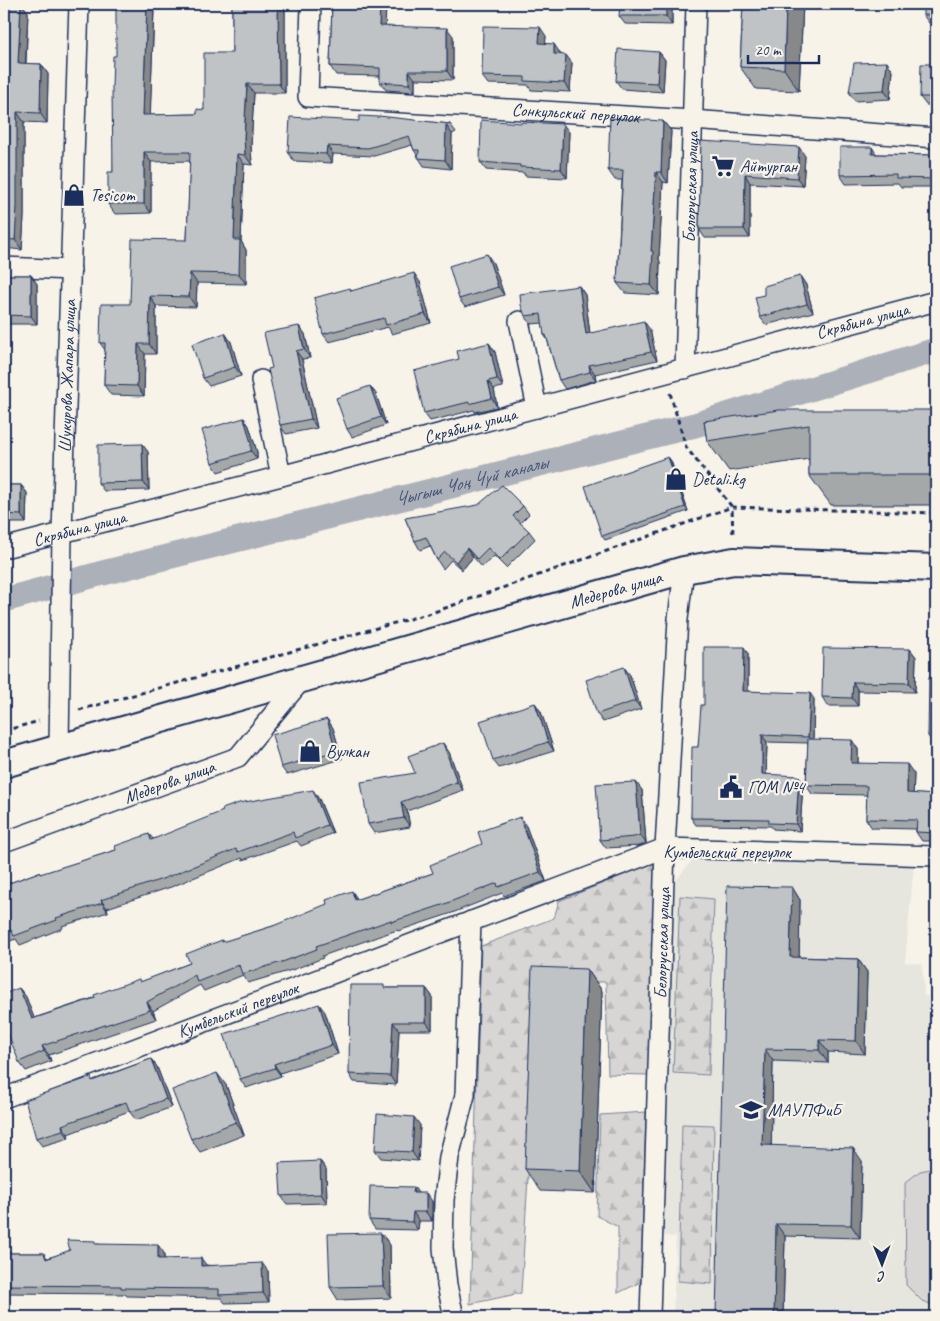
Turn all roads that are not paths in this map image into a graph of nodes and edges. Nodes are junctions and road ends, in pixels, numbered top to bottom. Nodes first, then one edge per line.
1 (79, 4) edge
2 (311, 4) edge
3 (696, 4) edge
4 (692, 120) junction
5 (936, 138) edge
6 (4, 267) edge
7 (71, 270) junction
8 (936, 301) edge
9 (519, 322) dead end
10 (685, 369) junction
11 (260, 380) dead end
12 (537, 408) junction
13 (281, 476) junction
14 (62, 532) junction
15 (4, 548) edge
16 (936, 568) edge
17 (684, 570) junction
18 (304, 678) junction
19 (59, 748) junction
20 (4, 764) edge
21 (4, 842) edge
22 (665, 848) junction
23 (936, 856) edge
24 (471, 921) junction
25 (4, 1098) edge
26 (454, 1317) edge
27 (650, 1317) edge

1 - 7 street, Шукурова Жапара улица
2 - 4 street, Сонкульский переулок
3 - 4 street, Белорусская улица
4 - 5 street, Сонкульский переулок
4 - 10 street, Белорусская улица
6 - 7 street
7 - 14 street, Шукурова Жапара улица
8 - 10 street, Скрябина улица
9 - 12 street
10 - 12 street, Скрябина улица
11 - 13 street
12 - 13 street, Скрябина улица
13 - 14 street, Скрябина улица
14 - 15 street, Скрябина улица
14 - 19 street, Шукурова Жапара улица
16 - 17 main road, Медерова улица
17 - 18 main road, Медерова улица
17 - 22 street, Белорусская улица
18 - 19 main road, Медерова улица
18 - 21 street, Медерова улица
19 - 20 main road, Медерова улица
22 - 23 street, Кумбельский переулок
22 - 24 street, Кумбельский переулок
22 - 27 street, Белорусская улица
24 - 25 street, Кумбельский переулок
24 - 26 street

